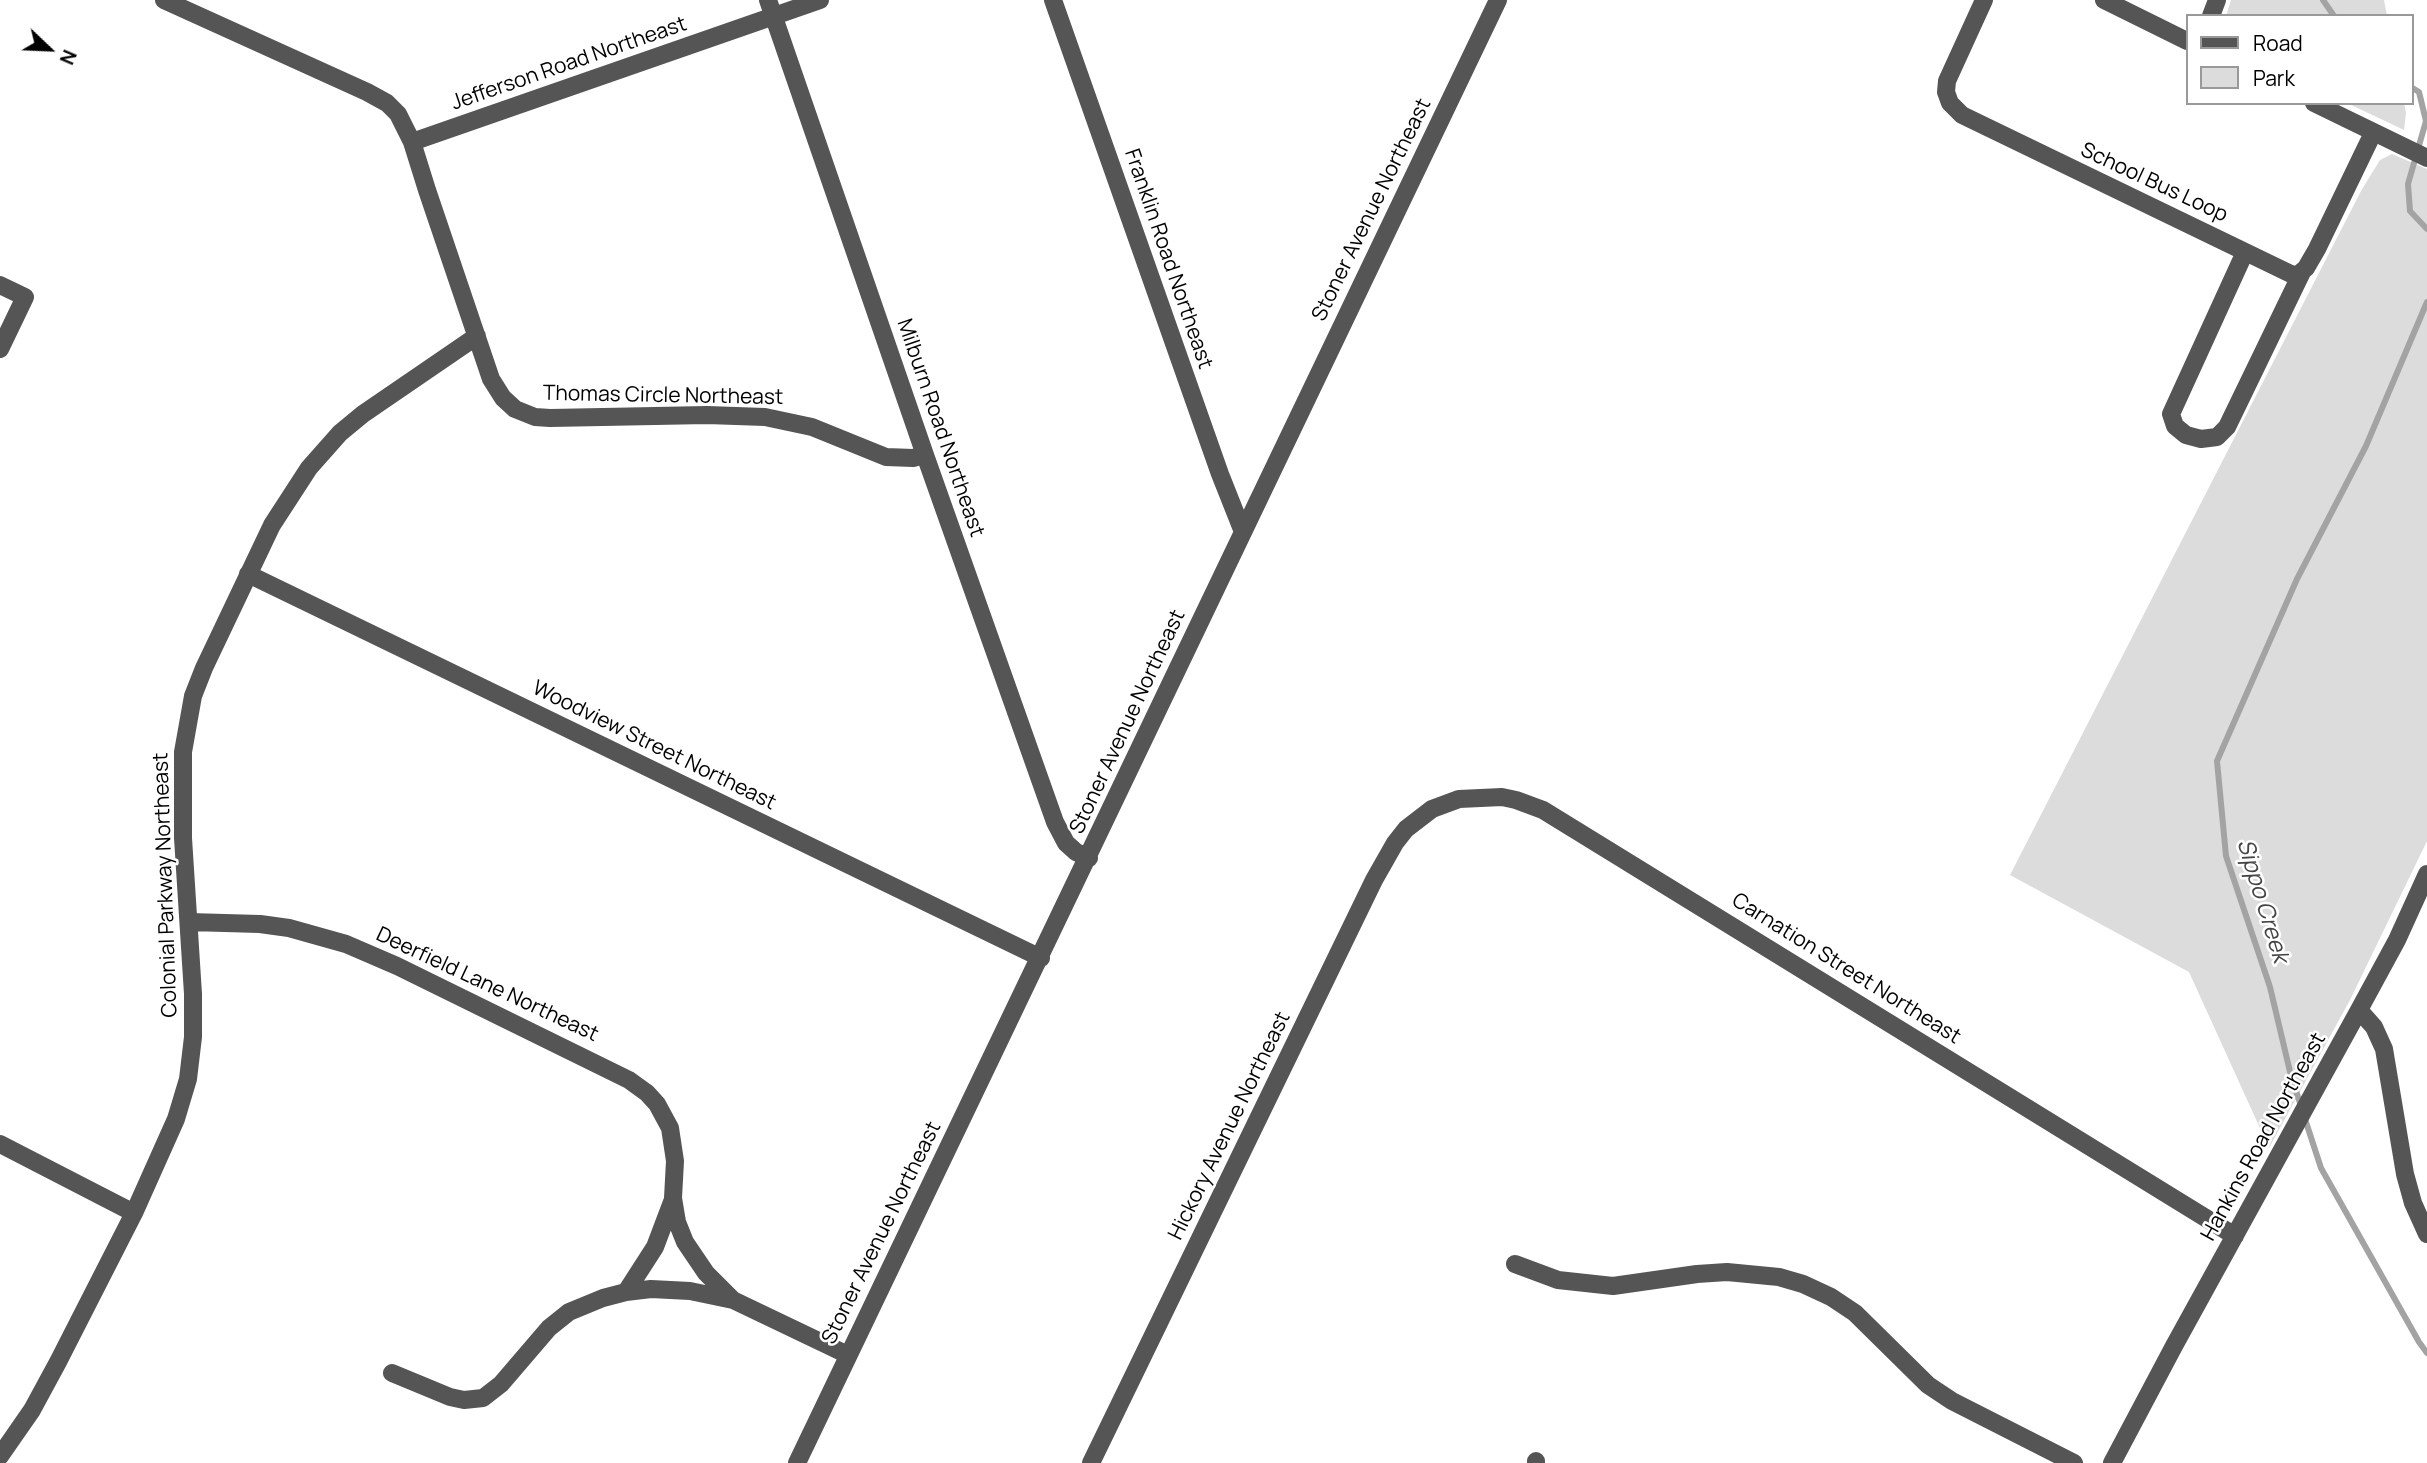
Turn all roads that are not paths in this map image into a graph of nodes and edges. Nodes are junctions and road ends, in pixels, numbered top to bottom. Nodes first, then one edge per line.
1 (820, 0) edge
2 (1053, 0) edge
3 (1499, 0) edge
4 (1984, 0) edge
5 (2104, 0) edge
6 (176, 3) edge
7 (771, 8) edge
8 (2186, 41) edge
9 (2318, 105) edge
10 (2373, 132) junction
11 (412, 142) junction
12 (2427, 158) edge
13 (2245, 251) junction
14 (2302, 272) junction
15 (0, 285) edge
16 (477, 336) junction
17 (0, 349) edge
18 (925, 455) junction
19 (1243, 532) junction
20 (248, 574) junction
21 (1420, 817) joint
22 (1089, 858) junction
23 (2427, 874) edge
24 (189, 922) junction
25 (1041, 958) junction
26 (2359, 1010) junction
27 (0, 1144) edge
28 (673, 1198) junction
29 (134, 1213) junction
30 (2427, 1234) edge
31 (2235, 1236) junction
32 (1515, 1264) dead end
33 (626, 1292) junction
34 (733, 1300) junction
35 (848, 1355) junction
36 (392, 1373) dead end
37 (0, 1456) edge
38 (797, 1463) edge
39 (1091, 1463) edge
40 (2074, 1463) edge
41 (2112, 1463) edge

1 - 7 street, Jefferson Road Northeast
2 - 19 street, Franklin Road Northeast
3 - 19 street, Stoner Avenue Northeast
4 - 13 street, School Bus Loop
5 - 8 street
6 - 11 street, Thomas Circle Northeast
7 - 11 street, Jefferson Road Northeast
7 - 18 street, Milburn Road Northeast
9 - 10 street
10 - 12 street
10 - 14 street
11 - 16 street, Thomas Circle Northeast
13 - 14 street, School Bus Loop
13 - 14 street
15 - 17 street
16 - 18 street, Thomas Circle Northeast
16 - 20 street, Colonial Parkway Northeast
18 - 22 street, Milburn Road Northeast
19 - 22 street, Stoner Avenue Northeast
20 - 24 street, Colonial Parkway Northeast
20 - 25 street, Woodview Street Northeast
21 - 31 street, Carnation Street Northeast
21 - 39 street, Hickory Avenue Northeast
22 - 25 street, Stoner Avenue Northeast
23 - 26 street, Hankins Road Northeast
24 - 28 street, Deerfield Lane Northeast
24 - 29 street, Colonial Parkway Northeast
25 - 35 street, Stoner Avenue Northeast
26 - 30 street
26 - 31 street, Hankins Road Northeast
27 - 29 street
28 - 33 street, Deerfield Lane Northeast
28 - 34 street, Deerfield Lane Northeast
29 - 37 street, Colonial Parkway Northeast
31 - 41 street, Hankins Road Northeast
32 - 40 street
33 - 34 street, Deerfield Lane Northeast
33 - 36 street
34 - 35 street, Deerfield Lane Northeast
35 - 38 street, Stoner Avenue Northeast

